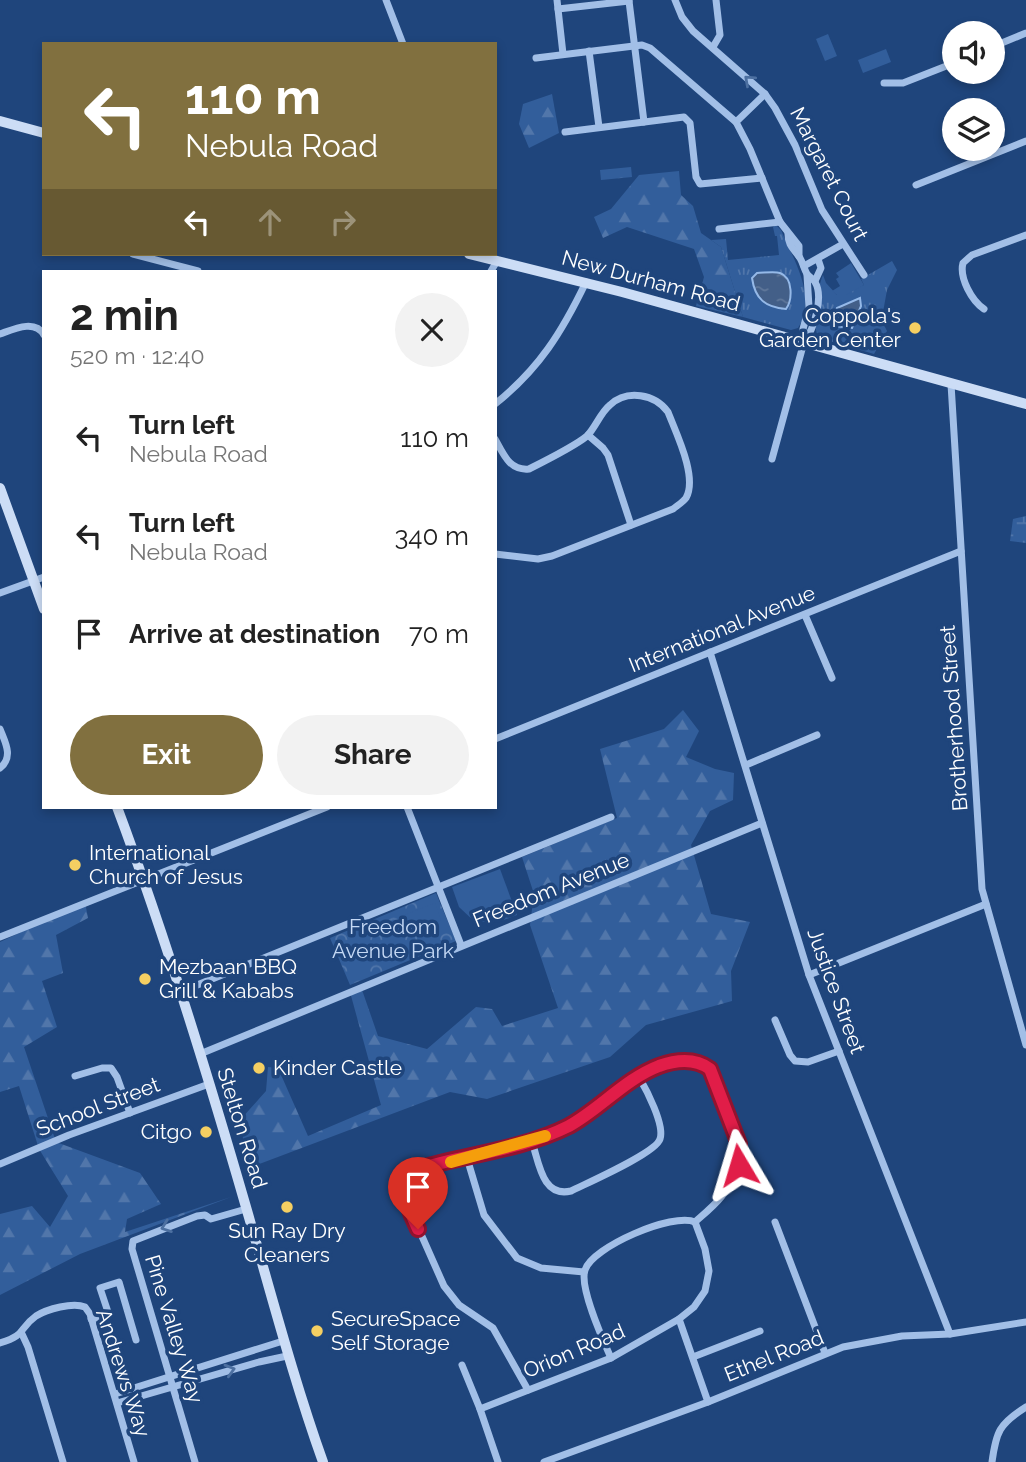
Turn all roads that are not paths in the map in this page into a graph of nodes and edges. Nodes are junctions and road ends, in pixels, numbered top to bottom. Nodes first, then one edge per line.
1 (386, 0) edge
2 (557, 0) edge
3 (629, 0) edge
4 (675, 0) edge
5 (716, 0) edge
6 (558, 9) junction
7 (1026, 33) edge
8 (402, 42) edge
9 (1005, 42) edge
10 (635, 45) junction
11 (713, 47) junction
12 (589, 51) junction
13 (564, 54) junction
14 (536, 58) dead end
15 (942, 68) edge
16 (884, 83) dead end
17 (765, 94) junction
18 (0, 121) edge
19 (644, 122) junction
20 (736, 122) junction
21 (598, 127) junction
22 (42, 132) edge
23 (565, 132) dead end
24 (1026, 141) edge
25 (762, 178) junction
26 (915, 185) dead end
27 (780, 222) junction
28 (719, 229) dead end
29 (1026, 236) edge
30 (843, 244) junction
31 (141, 256) edge
32 (473, 256) edge
33 (818, 259) junction
34 (494, 266) edge
35 (804, 266) junction
36 (194, 270) edge
37 (807, 275) junction
38 (864, 275) dead end
39 (815, 281) junction
40 (586, 282) junction
41 (984, 309) dead end
42 (42, 332) edge
43 (0, 334) edge
44 (804, 342) junction
45 (951, 384) junction
46 (497, 402) edge
47 (1026, 404) edge
48 (588, 435) junction
49 (497, 442) edge
50 (772, 459) dead end
51 (0, 488) edge
52 (4, 509) edge
53 (631, 525) junction
54 (961, 551) junction
55 (497, 554) edge
56 (38, 579) edge
57 (0, 593) edge
58 (42, 599) edge
59 (805, 615) junction
60 (710, 652) junction
61 (832, 678) dead end
62 (0, 729) edge
63 (817, 735) dead end
64 (497, 738) edge
65 (746, 765) junction
66 (0, 768) edge
67 (118, 809) edge
68 (322, 809) edge
69 (408, 809) edge
70 (611, 817) dead end
71 (762, 823) junction
72 (144, 880) junction
73 (439, 889) junction
74 (986, 904) junction
75 (0, 937) edge
76 (461, 945) junction
77 (809, 975) junction
78 (180, 992) junction
79 (775, 1020) dead end
80 (1026, 1045) edge
81 (839, 1051) junction
82 (200, 1054) junction
83 (75, 1076) dead end
84 (639, 1077) junction
85 (209, 1084) junction
86 (130, 1113) junction
87 (532, 1142) junction
88 (467, 1158) junction
89 (0, 1164) edge
90 (246, 1209) junction
91 (695, 1222) junction
92 (775, 1222) dead end
93 (584, 1272) junction
94 (679, 1319) junction
95 (91, 1320) junction
96 (1026, 1322) edge
97 (760, 1331) dead end
98 (22, 1334) junction
99 (950, 1334) junction
100 (136, 1340) dead end
101 (283, 1341) junction
102 (0, 1343) edge
103 (825, 1353) junction
104 (287, 1356) junction
105 (693, 1357) junction
106 (611, 1358) junction
107 (462, 1365) dead end
108 (170, 1377) junction
109 (173, 1387) junction
110 (528, 1390) junction
111 (116, 1399) junction
112 (708, 1402) junction
113 (1026, 1407) edge
114 (480, 1409) junction
115 (63, 1462) edge
116 (134, 1462) edge
117 (195, 1462) edge
118 (323, 1462) edge
119 (498, 1462) edge
120 (544, 1462) edge
121 (992, 1462) edge

1 - 8 street
2 - 6 street
3 - 6 street
3 - 10 street
4 - 11 street, Margaret Court
5 - 11 street
6 - 13 street
7 - 9 street
10 - 12 street
10 - 19 street
10 - 20 street
17 -> 11 street, Margaret Court
12 - 13 street
12 - 21 street
13 - 14 street
15 - 16 street
17 - 20 street
17 - 30 street, Margaret Court
18 - 22 main road
19 - 21 street
19 - 25 street
20 - 25 street
21 - 23 street
24 - 26 street
25 - 27 street
27 - 28 street
27 - 35 street
29 - 41 street
30 - 33 street
30 - 38 street, Margaret Court
31 - 36 street
32 - 34 main road, New Durham Road
33 - 35 street
33 - 39 street
34 - 40 main road, New Durham Road
35 - 37 street
37 - 39 street
37 - 44 street
39 - 44 street
40 - 44 main road, New Durham Road
40 - 46 street
42 - 43 street
44 - 45 main road, New Durham Road
44 - 50 street
45 - 47 main road, New Durham Road
45 - 54 street, Brotherhood Street
48 - 49 street
48 - 53 street
48 - 53 street
51 - 52 main road
52 - 56 main road
53 - 55 street
54 - 59 street, International Avenue
54 - 74 street, Brotherhood Street
56 - 57 street
56 - 58 main road
59 - 60 street, International Avenue
59 - 61 street
60 - 64 street, International Avenue
60 - 65 street, Justice Street
62 - 66 street
63 - 65 street
65 - 71 street, Justice Street
67 - 72 main road, Stelton Road
68 - 72 street
69 - 73 street
70 - 73 street
71 - 76 street, Freedom Avenue
71 - 77 street, Justice Street
72 - 75 street
72 - 78 main road, Stelton Road
73 - 76 street
73 - 78 street
74 - 77 street
74 - 80 street, Brotherhood Street
76 - 82 street, Freedom Avenue
77 - 81 street, Justice Street
78 - 82 main road, Stelton Road
79 - 81 street
81 - 99 street, Justice Street
82 - 85 main road, Stelton Road
83 - 86 street
84 - 87 street
84 - 87 street
84 - 91 street
85 - 86 street, School Street
85 - 90 main road, Stelton Road
86 - 89 street, School Street
87 - 88 street
88 - 93 street
88 - 110 street
90 - 101 main road, Stelton Road
90 -> 108 street, Pine Valley Way
91 - 93 street
91 - 94 street, Orion Road
92 - 103 street
93 - 106 street
94 - 105 street
94 - 106 street, Orion Road
95 - 98 street, Andrews Way
95 - 100 street
95 - 111 street, Andrews Way
96 - 99 street, Ethel Road
97 - 105 street
98 - 102 street, Andrews Way
98 - 115 street
99 - 103 street, Ethel Road
101 - 104 main road, Stelton Road
101 - 108 street
103 - 112 street, Ethel Road
109 -> 104 street
104 - 118 main road, Stelton Road
105 - 112 street
106 - 110 street, Orion Road
107 - 114 street
108 - 109 street, Pine Valley Way
108 - 111 street
109 - 111 street
109 - 117 street, Pine Valley Way
110 - 114 street, Orion Road
111 - 116 street, Andrews Way
112 - 120 street, Ethel Road
113 - 121 street
114 - 119 street

